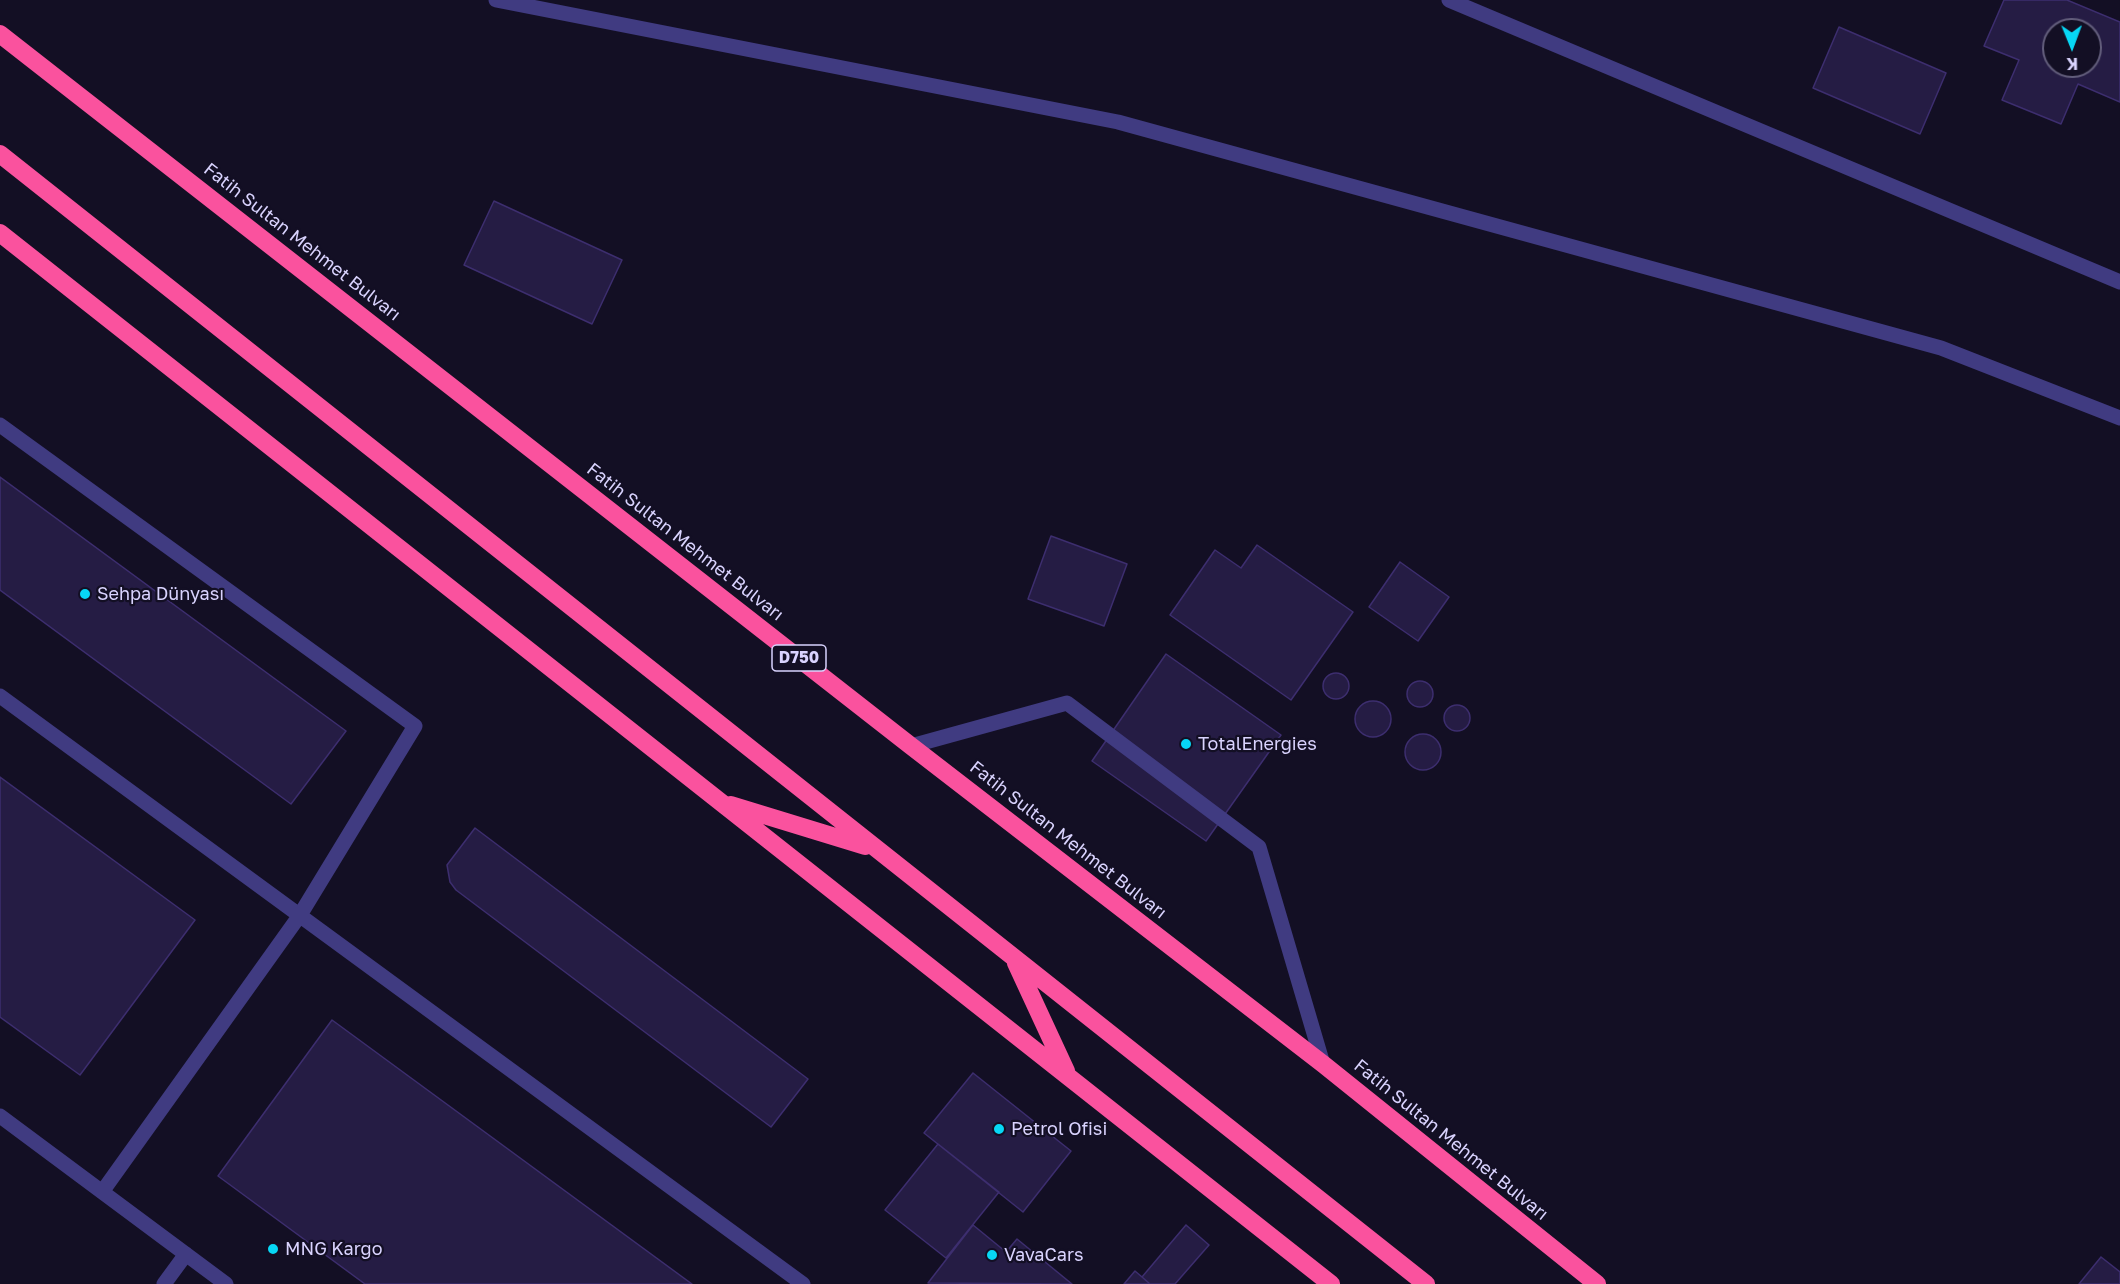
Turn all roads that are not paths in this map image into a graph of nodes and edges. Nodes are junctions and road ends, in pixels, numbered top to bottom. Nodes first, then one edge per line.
1 (496, 0) edge
2 (1449, 0) edge
3 (0, 34) edge
4 (0, 154) edge
5 (0, 233) edge
6 (2120, 282) edge
7 (2120, 418) edge
8 (0, 425) edge
9 (0, 696) edge
10 (911, 746) junction
11 (720, 802) junction
12 (875, 850) junction
13 (300, 915) junction
14 (1014, 959) junction
15 (1323, 1064) junction
16 (1068, 1075) junction
17 (0, 1116) edge
18 (102, 1192) junction
19 (186, 1254) junction
20 (164, 1284) edge
21 (226, 1284) edge
22 (803, 1284) edge
23 (1331, 1284) edge
24 (1426, 1284) edge
25 (1597, 1284) edge

1 - 7 street
2 - 6 street
3 - 10 highway, Fatih Sultan Mehmet Bulvarı / D750
4 - 12 highway
5 - 11 highway
8 - 13 street
9 - 13 street
10 - 15 highway, Fatih Sultan Mehmet Bulvarı / D750
10 - 15 street
11 - 12 highway
11 - 16 highway
12 - 14 highway
13 - 18 street
13 - 22 street
14 - 16 highway
14 - 24 highway
15 - 25 highway, Fatih Sultan Mehmet Bulvarı / D750
16 - 23 highway
17 - 18 street
18 - 19 street
19 - 20 street
19 - 21 street

